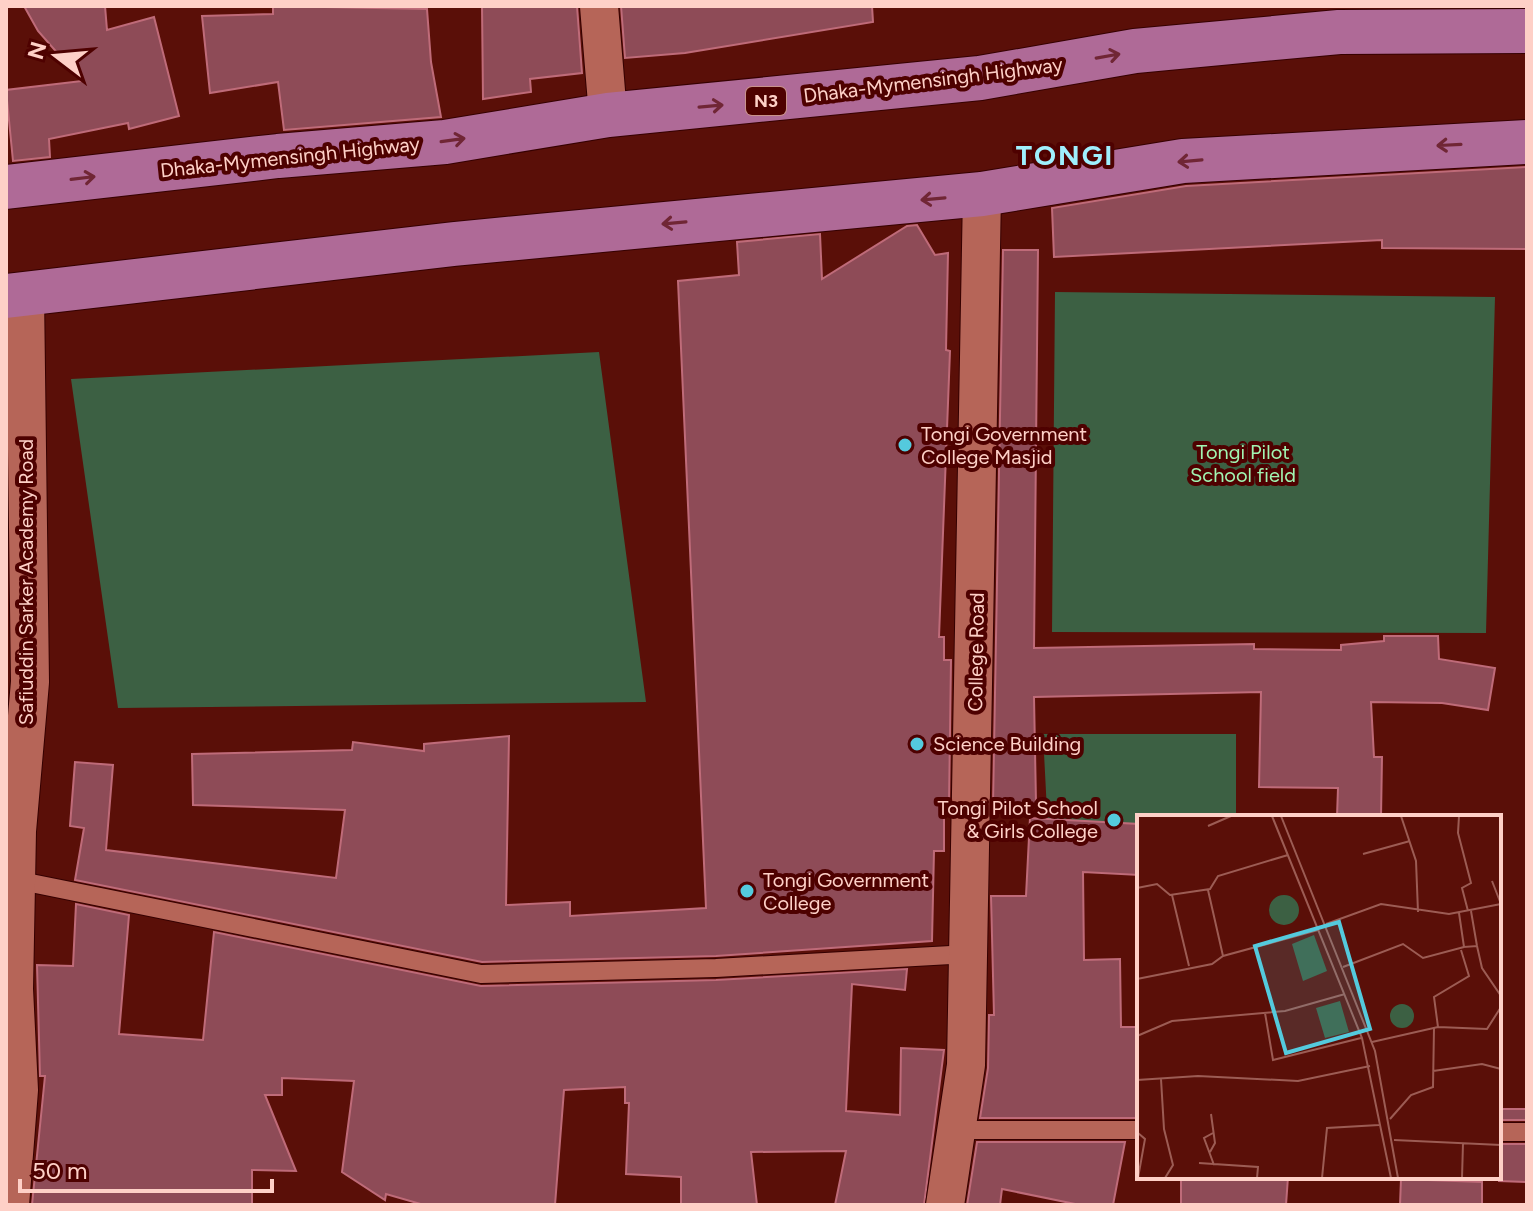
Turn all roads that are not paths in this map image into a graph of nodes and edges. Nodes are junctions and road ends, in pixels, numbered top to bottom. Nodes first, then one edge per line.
1 (599, 6) edge
2 (1527, 31) edge
3 (608, 115) junction
4 (1527, 142) edge
5 (6, 187) edge
6 (982, 194) junction
7 (16, 295) edge
8 (16, 880) junction
9 (969, 954) junction
10 (956, 1130) junction
11 (1137, 1130) edge
12 (1501, 1132) edge
13 (1527, 1132) edge
14 (10, 1205) edge
15 (945, 1205) edge

1 - 3 street
3 -> 2 highway, Dhaka-Mymensingh Highway / N3
5 -> 3 highway, Dhaka-Mymensingh Highway / N3
4 -> 6 highway
6 -> 7 highway
6 - 9 street, College Road
7 - 8 street, Safiuddin Sarker Academy Road
8 - 9 lane
8 - 14 street, Safiuddin Sarker Academy Road
9 - 10 street, College Road
10 - 11 lane
10 - 15 street, College Road
12 - 13 lane

